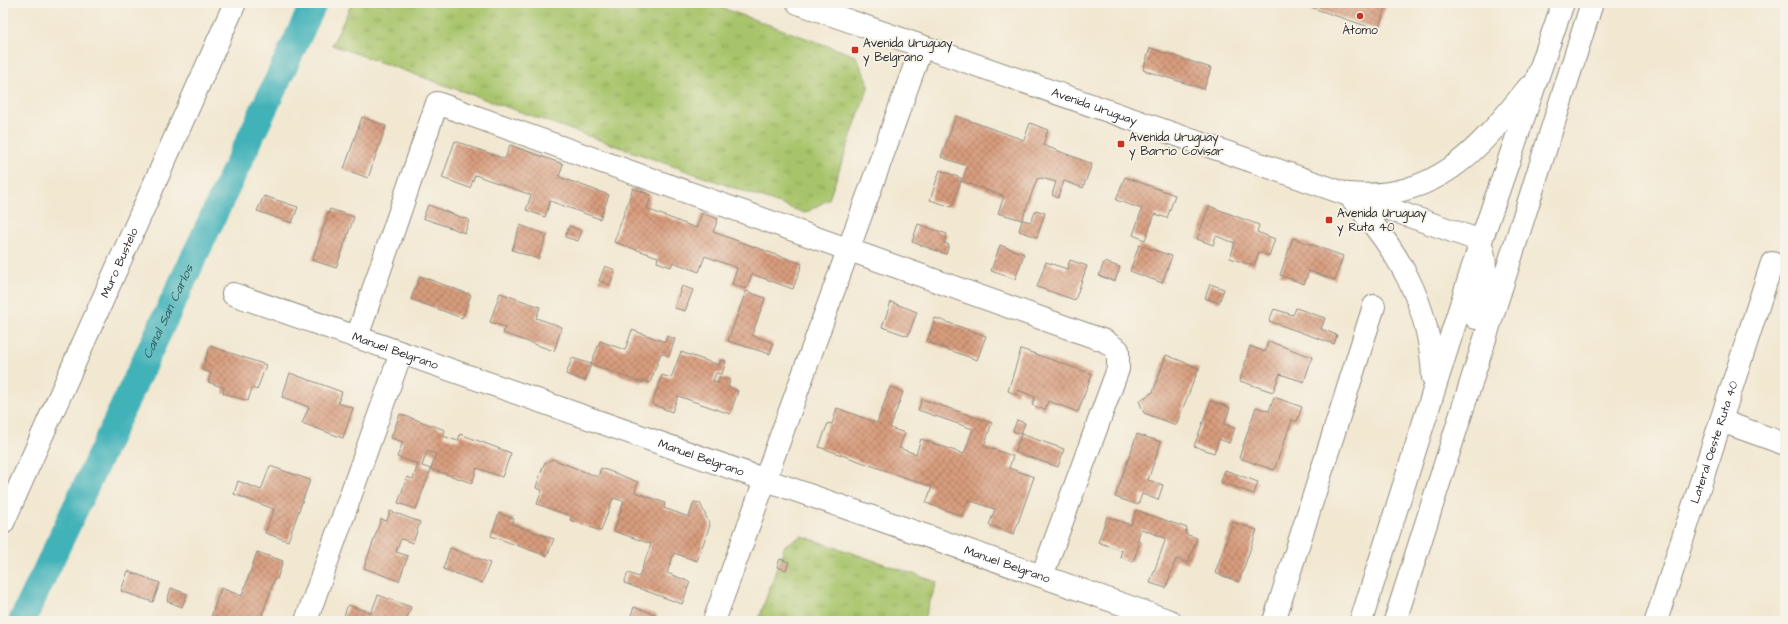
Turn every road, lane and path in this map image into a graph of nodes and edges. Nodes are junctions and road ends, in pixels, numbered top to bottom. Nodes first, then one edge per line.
1 (235, 3) edge
2 (798, 3) edge
3 (1563, 3) edge
4 (1592, 3) edge
5 (922, 46) junction
6 (1538, 76) junction
7 (1348, 194) junction
8 (1522, 223) junction
9 (1480, 241) junction
10 (848, 249) junction
11 (1772, 263) dead end
12 (233, 294) dead end
13 (1374, 306) dead end
14 (357, 337) junction
15 (401, 353) junction
16 (1434, 391) junction
17 (1721, 422) junction
18 (1785, 444) edge
19 (765, 480) junction
20 (3, 523) edge
21 (1042, 576) junction
22 (1396, 617) edge
23 (306, 621) edge
24 (714, 621) edge
25 (1170, 621) edge
26 (1274, 621) edge
27 (1360, 621) edge
28 (1656, 621) edge

1 - 20 main road, Muro Bustelo
2 - 5 main road, Avenida Uruguay
3 - 6 main road
4 - 8 main road
5 - 7 main road, Avenida Uruguay
5 - 10 main road
6 - 7 main road
6 - 9 main road
7 - 9 main road, Avenida Uruguay
7 - 16 main road
8 - 9 main road
8 - 22 main road
9 - 16 main road
9 - 22 main road
10 - 14 main road
10 - 19 main road
10 - 21 main road
11 - 17 main road, Lateral Oeste Ruta 40
12 - 14 main road, Manuel Belgrano
13 - 26 main road
14 - 15 main road, Manuel Belgrano
15 - 19 main road, Manuel Belgrano
15 - 23 main road
16 - 27 main road
17 - 18 main road
17 - 28 main road, Lateral Oeste Ruta 40
19 - 21 main road, Manuel Belgrano
19 - 24 main road
21 - 25 main road, Manuel Belgrano

